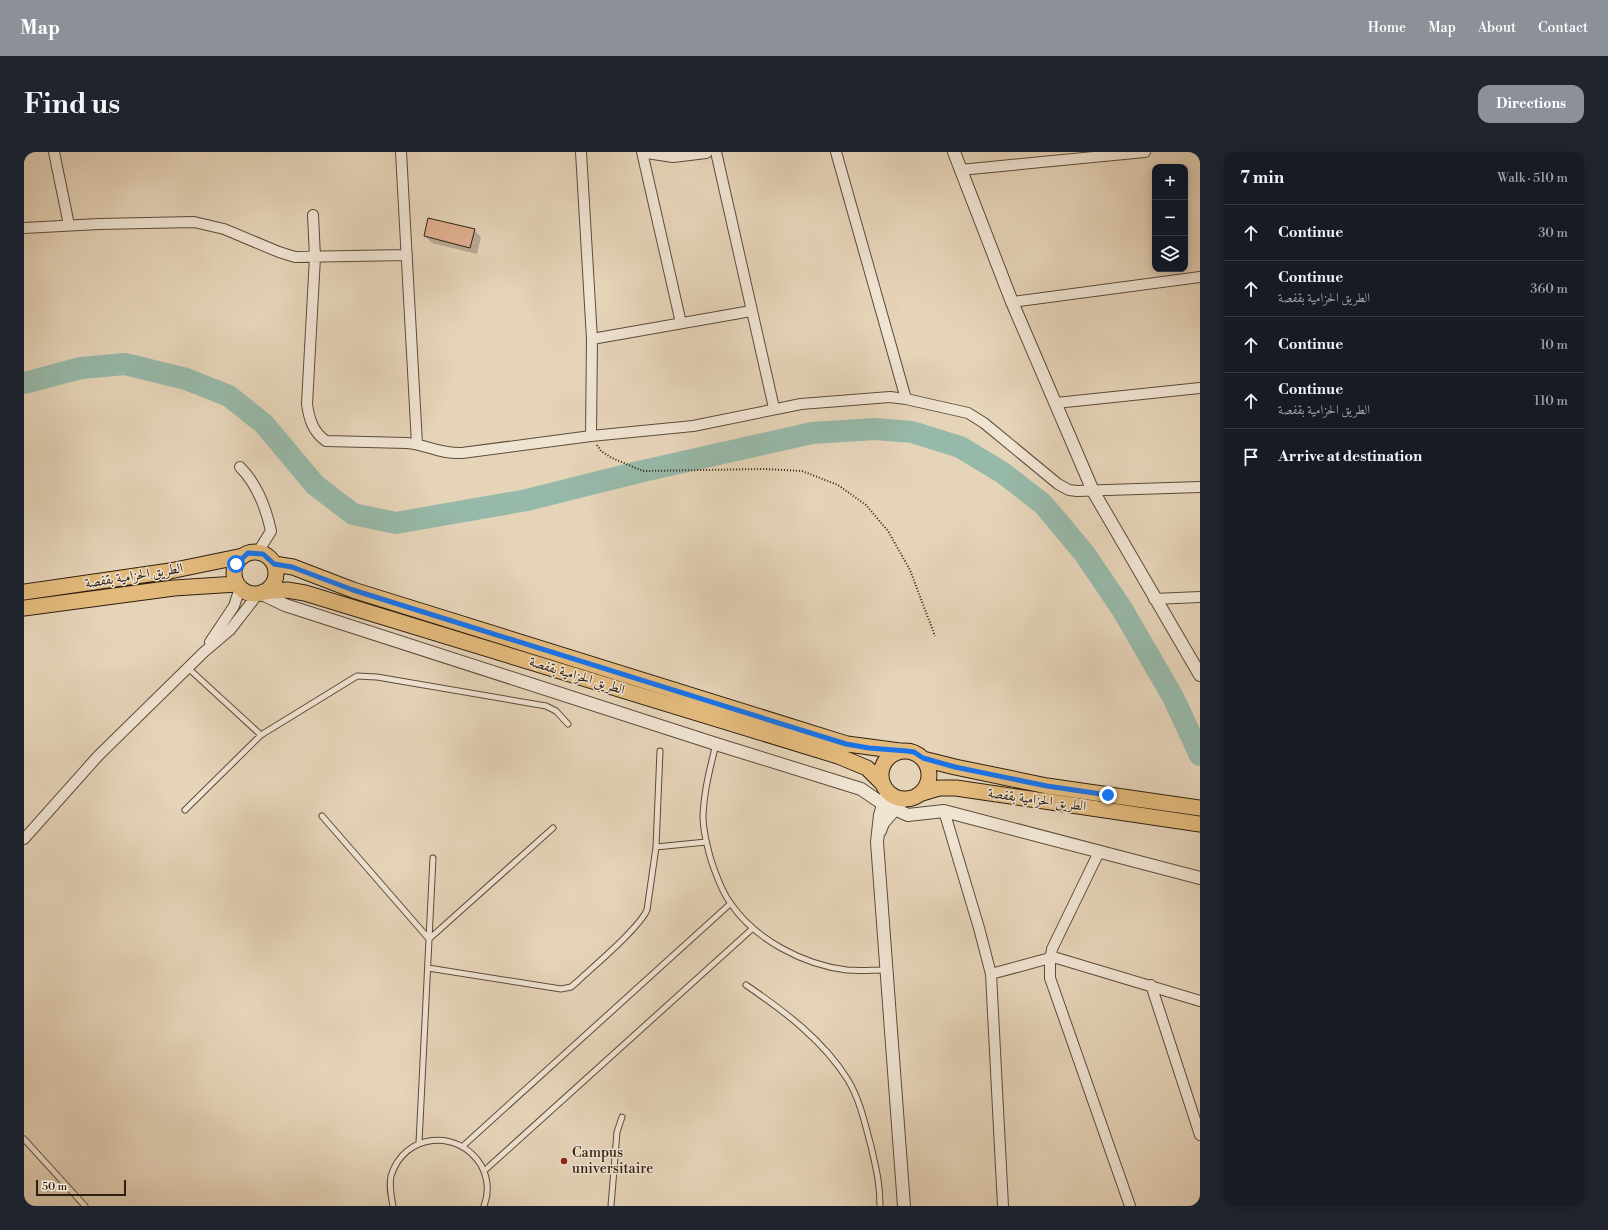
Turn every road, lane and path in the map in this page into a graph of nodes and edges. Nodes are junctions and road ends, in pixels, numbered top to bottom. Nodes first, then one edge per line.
1 (54, 152) edge
2 (401, 152) edge
3 (581, 152) edge
4 (642, 152) edge
5 (647, 152) edge
6 (706, 152) edge
7 (716, 152) edge
8 (836, 152) edge
9 (954, 152) edge
10 (1145, 152) edge
11 (960, 170) junction
12 (313, 215) dead end
13 (69, 225) junction
14 (24, 228) edge
15 (407, 255) junction
16 (315, 257) junction
17 (1200, 277) edge
18 (1012, 302) junction
19 (751, 311) junction
20 (681, 323) junction
21 (592, 339) junction
22 (1200, 388) edge
23 (906, 399) junction
24 (1056, 403) junction
25 (774, 408) junction
26 (591, 436) junction
27 (417, 444) junction
28 (240, 467) dead end
29 (1200, 487) edge
30 (1093, 491) junction
31 (258, 552) junction
32 (243, 556) junction
33 (274, 564) junction
34 (239, 586) junction
35 (24, 592) edge
36 (261, 593) junction
37 (1200, 597) edge
38 (1154, 598) junction
39 (24, 608) edge
40 (935, 636) dead end
41 (204, 652) junction
42 (188, 668) junction
43 (1200, 675) edge
44 (568, 724) dead end
45 (261, 735) junction
46 (716, 744) junction
47 (660, 751) dead end
48 (900, 751) junction
49 (923, 758) junction
50 (884, 793) junction
51 (922, 793) junction
52 (898, 805) junction
53 (1200, 808) edge
54 (185, 810) dead end
55 (944, 811) junction
56 (322, 816) dead end
57 (1200, 824) edge
58 (553, 828) dead end
59 (24, 839) edge
60 (706, 842) junction
61 (877, 842) junction
62 (656, 846) junction
63 (1099, 852) junction
64 (433, 858) dead end
65 (1200, 878) edge
66 (730, 904) junction
67 (752, 929) junction
68 (429, 939) junction
69 (1050, 957) junction
70 (428, 968) junction
71 (888, 970) junction
72 (991, 974) junction
73 (746, 985) dead end
74 (1151, 985) junction
75 (1200, 1000) edge
76 (622, 1117) dead end
77 (1200, 1134) edge
78 (24, 1139) edge
79 (419, 1143) junction
80 (463, 1146) junction
81 (484, 1171) junction
82 (85, 1206) edge
83 (393, 1206) edge
84 (484, 1206) edge
85 (611, 1206) edge
86 (880, 1206) edge
87 (904, 1206) edge
88 (1004, 1206) edge
89 (1130, 1206) edge

1 - 13 street
2 - 15 street
3 - 21 street
4 - 20 street
5 - 6 street
7 - 19 street
8 - 23 street
9 - 11 street
10 - 11 street
11 - 18 street
12 - 16 street
13 - 14 street
13 - 16 street
15 - 16 street
15 - 27 street
16 - 27 street
17 - 18 street
18 - 24 street
19 - 20 street
19 - 25 street
20 - 21 street
21 - 26 street
22 - 24 street
23 - 25 street
23 - 30 street
24 - 30 street
25 - 26 street
26 - 27 street
26 - 40 path
28 - 31 street
29 - 30 street
30 - 38 street
31 - 32 main road
31 - 33 main road
32 - 34 main road
32 - 35 main road, الطريق الحزامية بقفصة
33 - 36 main road
33 - 48 main road, الطريق الحزامية بقفصة
34 - 36 main road
34 - 39 main road, الطريق الحزامية بقفصة
34 - 41 street
36 - 41 street
36 - 46 street
36 - 50 main road, الطريق الحزامية بقفصة
37 - 38 street
38 - 43 street
41 - 42 street
42 - 45 lane
42 - 59 street
44 - 45 lane
45 - 54 lane
46 - 50 street
46 - 60 lane
47 - 62 lane
48 - 49 main road
48 - 50 main road
49 - 51 main road
49 - 53 main road, الطريق الحزامية بقفصة
50 - 52 main road
50 - 61 street
51 - 52 main road
51 - 57 main road, الطريق الحزامية بقفصة
52 - 55 street
52 - 61 street
55 - 63 street
55 - 72 street
56 - 68 lane
58 - 68 lane
60 - 62 lane
60 - 66 lane
61 - 71 street
62 - 70 lane
63 - 65 street
63 - 69 street
64 - 68 lane
66 - 67 lane
66 - 80 lane
67 - 71 lane
67 - 81 lane
68 - 70 lane
69 - 72 street
69 - 74 street
69 - 89 street
70 - 79 lane
71 - 87 street
72 - 88 street
73 - 86 lane
74 - 75 street
74 - 77 street
76 - 85 lane
78 - 82 lane
79 - 80 lane
79 - 83 lane
80 - 81 lane
81 - 84 lane

